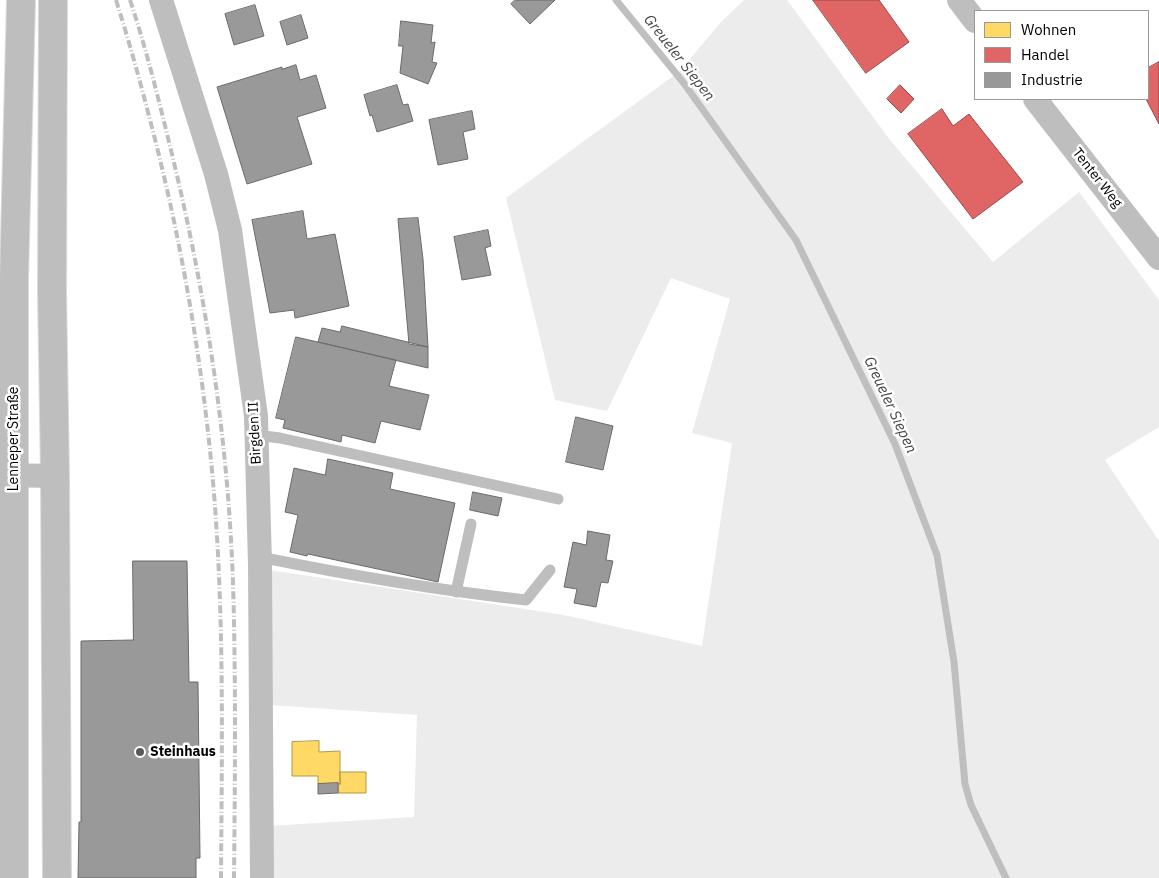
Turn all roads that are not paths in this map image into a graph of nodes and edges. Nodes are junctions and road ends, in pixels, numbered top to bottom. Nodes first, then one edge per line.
1 (20, 0) edge
2 (53, 0) edge
3 (161, 0) edge
4 (959, 0) edge
5 (974, 20) edge
6 (1036, 100) edge
7 (1159, 258) edge
8 (256, 435) junction
9 (7, 475) edge
10 (56, 476) junction
11 (558, 499) dead end
12 (470, 524) dead end
13 (260, 557) junction
14 (550, 570) dead end
15 (456, 592) junction
16 (14, 878) edge
17 (57, 878) edge
18 (262, 878) edge

1 - 9 main road, Lenneper Straße
2 - 10 main road
3 - 8 street, Birgden II
4 - 5 street
6 - 7 street, Tenter Weg
8 - 11 lane
8 - 13 street, Birgden II
9 - 10 street
9 - 16 main road, Lenneper Straße
10 - 17 main road
12 - 15 lane
13 - 15 lane
13 - 18 street, Birgden II
14 - 15 lane

